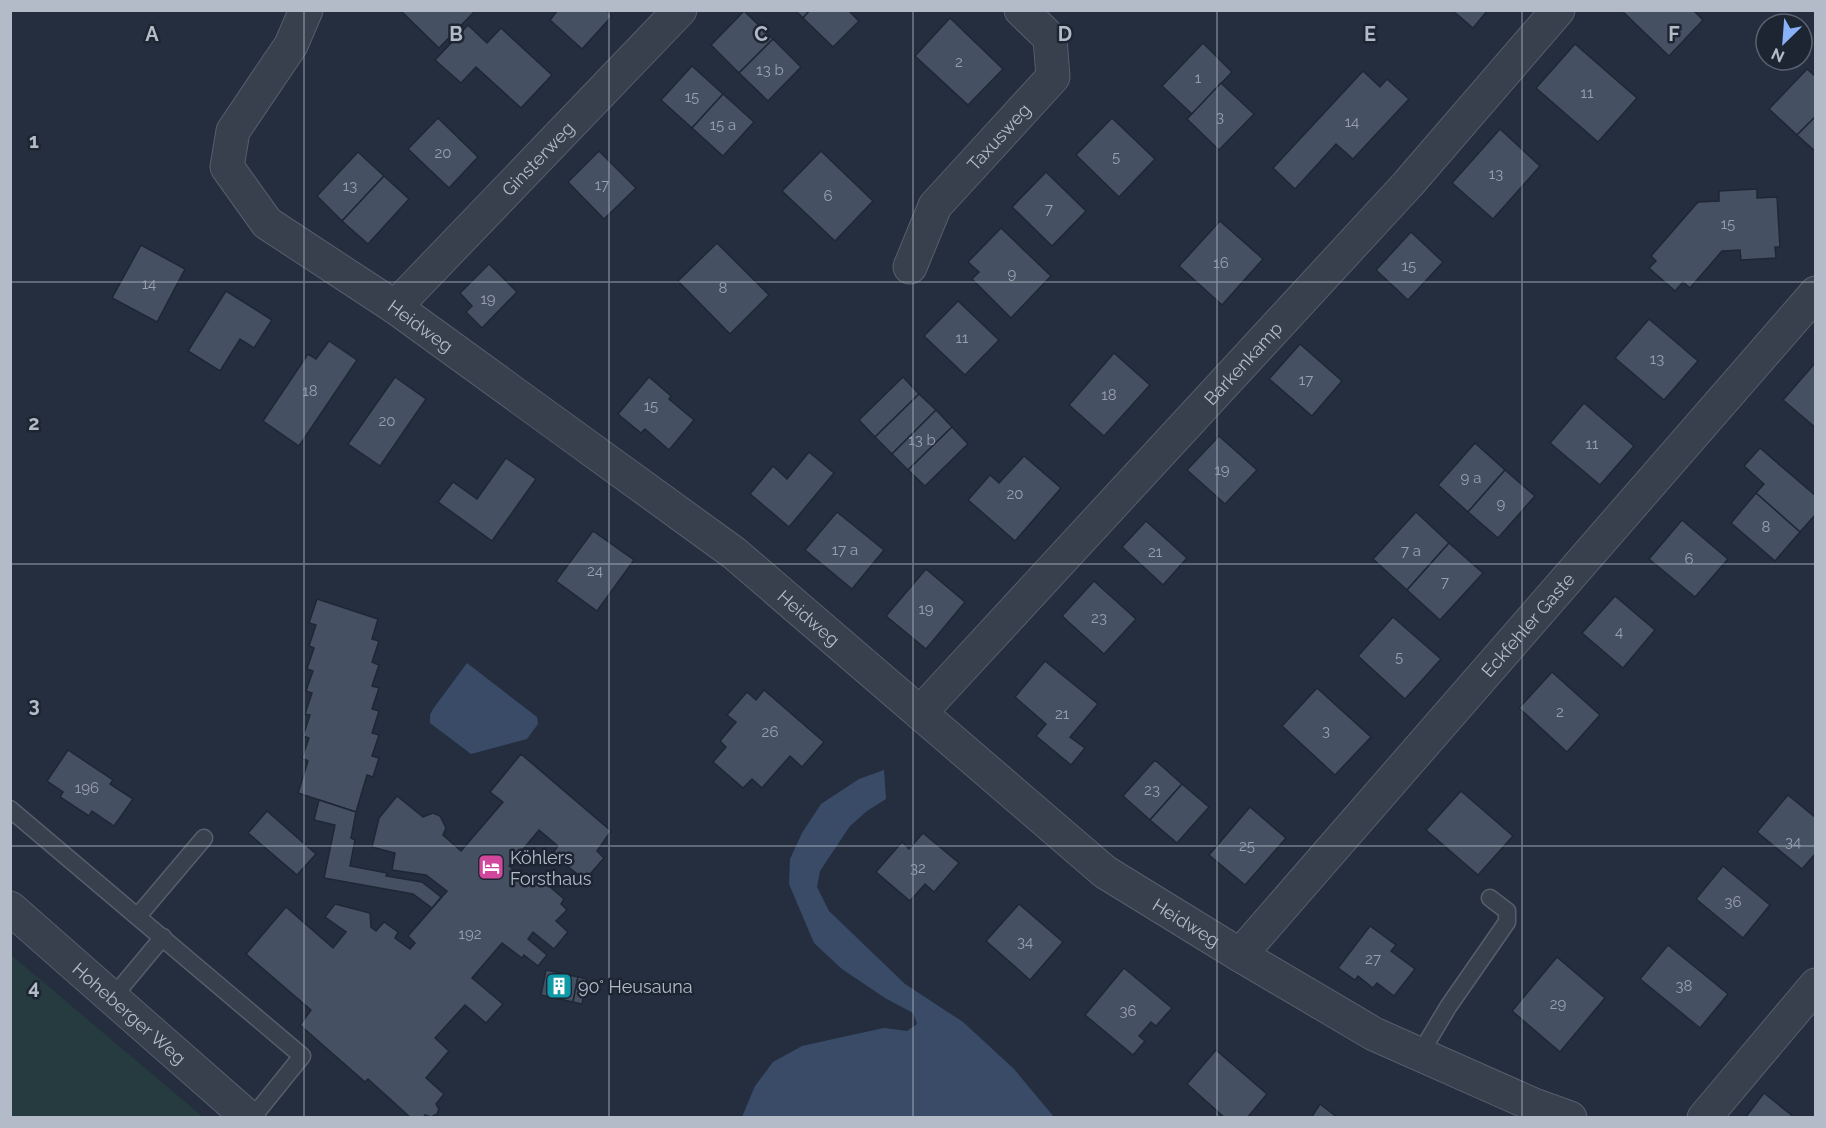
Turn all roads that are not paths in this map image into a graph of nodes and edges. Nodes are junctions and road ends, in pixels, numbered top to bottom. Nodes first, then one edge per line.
1 (306, 10) edge
2 (680, 10) edge
3 (1021, 10) edge
4 (1558, 10) edge
5 (910, 267) dead end
6 (1815, 293) edge
7 (395, 307) junction
8 (920, 712) junction
9 (10, 809) edge
10 (204, 838) dead end
11 (1490, 898) dead end
12 (10, 908) edge
13 (138, 916) junction
14 (163, 937) junction
15 (1240, 955) junction
16 (1815, 985) edge
17 (113, 997) junction
18 (1420, 1054) junction
19 (250, 1118) edge
20 (1570, 1118) edge
21 (1704, 1118) edge

1 - 7 street, Heidweg
2 - 7 street, Ginsterweg
3 - 5 street, Taxusweg
4 - 8 street, Barkenkamp
6 - 15 street, Eckfehler Gaste
7 - 8 street, Heidweg
8 - 15 street, Heidweg
9 - 13 lane
10 - 13 lane
11 - 18 lane
12 - 17 street, Hoheberger Weg
13 - 14 lane
14 - 17 lane
14 - 19 lane
15 - 18 street, Heidweg
16 - 21 street
17 - 19 street, Hoheberger Weg
18 - 20 street, Heidweg

